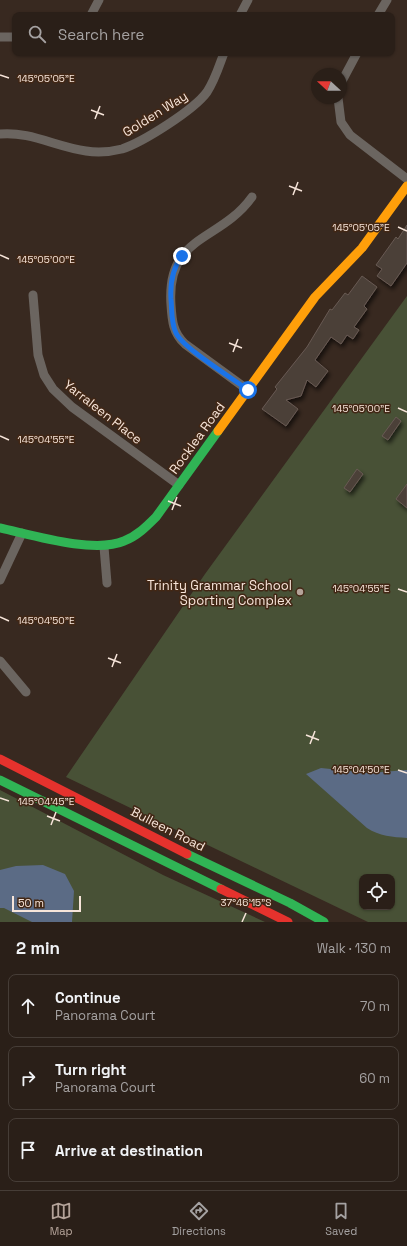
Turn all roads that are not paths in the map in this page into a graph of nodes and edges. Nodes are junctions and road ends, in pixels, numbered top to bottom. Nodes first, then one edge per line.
1 (99, 0) edge
2 (248, 0) edge
3 (387, 0) edge
4 (93, 12) edge
5 (242, 12) edge
6 (380, 12) edge
7 (0, 37) edge
8 (12, 37) edge
9 (223, 56) edge
10 (355, 56) edge
11 (347, 72) edge
12 (339, 104) edge
13 (0, 134) edge
14 (407, 179) edge
15 (407, 186) edge
16 (252, 197) dead end
17 (34, 294) dead end
18 (248, 390) junction
19 (179, 485) junction
20 (0, 528) edge
21 (22, 533) junction
22 (104, 547) junction
23 (0, 580) edge
24 (107, 583) dead end
25 (0, 661) edge
26 (26, 692) dead end
27 (0, 759) edge
28 (0, 780) edge
29 (288, 922) edge
30 (324, 922) edge

1 - 4 street
2 - 5 street
3 - 6 street
7 - 8 street
9 - 13 street, Golden Way
10 - 11 street
12 - 14 street
15 - 18 main road, Rocklea Road
16 - 18 street
17 - 19 street, Yarraleen Place
18 - 19 main road, Rocklea Road
19 - 22 main road, Rocklea Road
20 - 21 main road, Rocklea Road
21 - 22 main road, Rocklea Road
21 - 23 street
22 - 24 street
25 - 26 street
27 - 30 main road, Bulleen Road
28 - 29 main road

